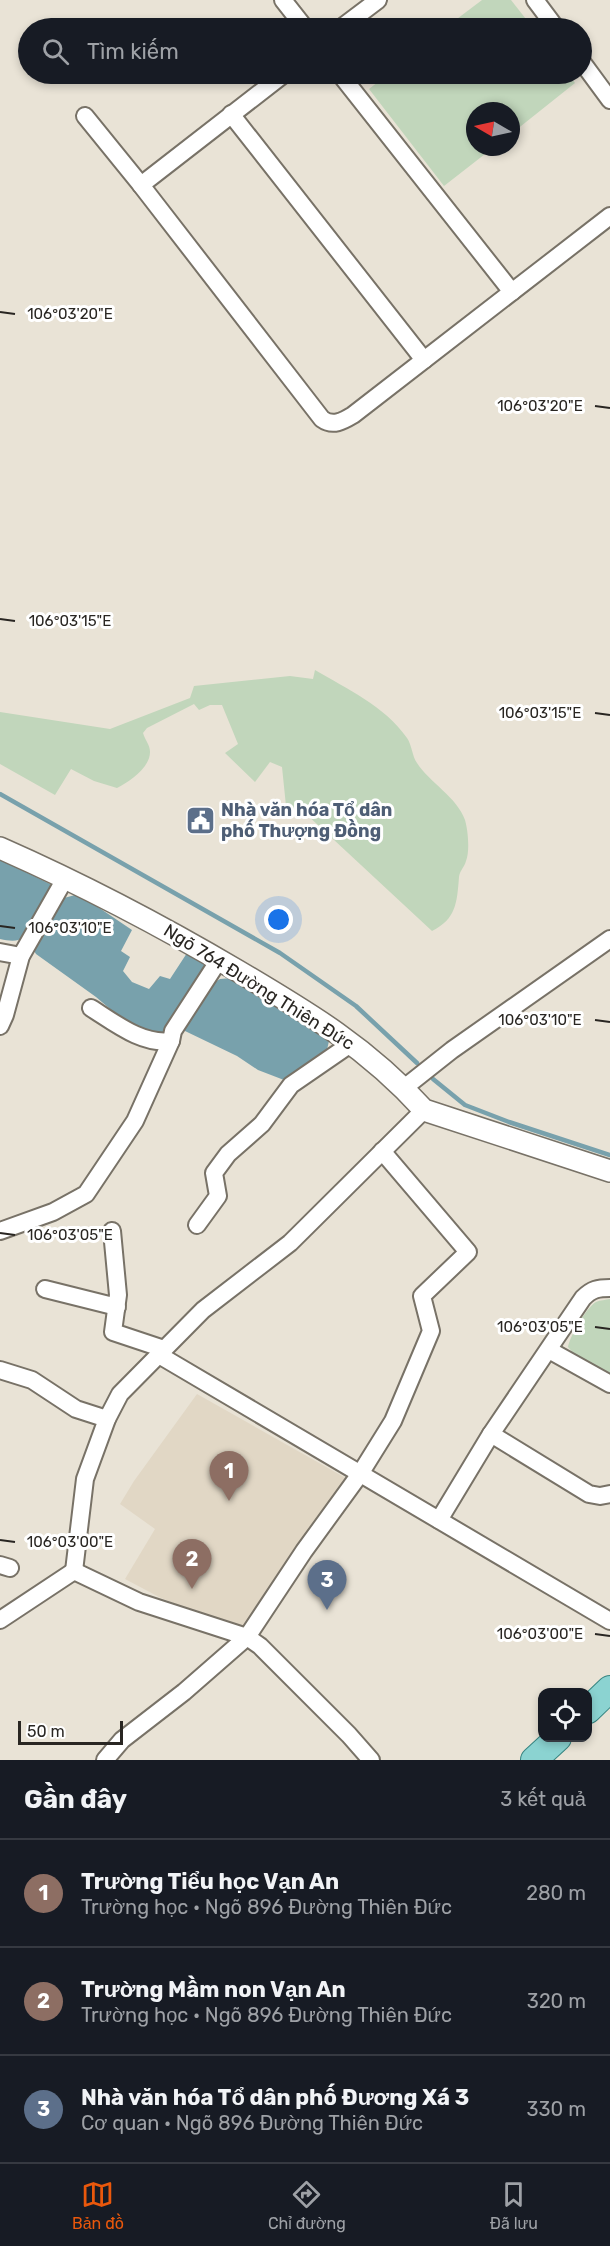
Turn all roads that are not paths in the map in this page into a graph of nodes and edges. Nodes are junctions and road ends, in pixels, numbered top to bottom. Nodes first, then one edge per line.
1 (283, 0) edge
2 (378, 0) edge
3 (534, 0) edge
4 (297, 18) edge
5 (354, 18) edge
6 (548, 18) edge
7 (592, 76) edge
8 (271, 84) edge
9 (348, 84) edge
10 (610, 100) edge
11 (231, 114) junction
12 (85, 116) dead end
13 (141, 185) junction
14 (610, 216) edge
15 (512, 292) junction
16 (424, 360) junction
17 (0, 848) edge
18 (66, 877) junction
19 (610, 939) edge
20 (0, 952) edge
21 (21, 956) junction
22 (219, 960) junction
23 (91, 1008) dead end
24 (0, 1026) edge
25 (171, 1041) junction
26 (352, 1043) junction
27 (404, 1088) junction
28 (424, 1110) junction
29 (382, 1151) junction
30 (610, 1171) edge
31 (197, 1225) dead end
32 (112, 1231) dead end
33 (0, 1232) edge
34 (610, 1288) edge
35 (45, 1289) dead end
36 (117, 1307) junction
37 (549, 1350) junction
38 (161, 1352) junction
39 (0, 1370) edge
40 (610, 1384) edge
41 (106, 1419) junction
42 (491, 1434) junction
43 (360, 1474) junction
44 (610, 1494) edge
45 (439, 1520) junction
46 (74, 1571) junction
47 (0, 1620) edge
48 (610, 1621) edge
49 (247, 1637) junction
50 (610, 1689) edge
51 (592, 1706) edge
52 (553, 1742) edge
53 (105, 1760) edge
54 (371, 1760) edge
55 (534, 1760) edge

1 - 4 street
2 - 5 street
3 - 6 street
7 - 10 street
8 - 11 street
9 - 15 street
11 - 13 street
11 - 16 street
12 - 13 street
13 - 16 street
14 - 15 street
15 - 16 street
17 - 18 street, Ngõ 764 Đường Thiên Đức
18 - 21 street
18 - 22 street, Ngõ 764 Đường Thiên Đức
19 - 27 street
20 - 21 street
21 - 24 street
22 - 25 street
22 - 26 street, Ngõ 764 Đường Thiên Đức
23 - 25 street
25 - 33 street
26 - 27 street, Ngõ 764 Đường Thiên Đức
26 - 31 street
27 - 28 street, Ngõ 764 Đường Thiên Đức
28 - 29 street
28 - 30 street, Ngõ 764 Đường Thiên Đức
29 - 38 street
29 - 43 street
32 - 36 street
34 - 37 street
35 - 36 street
36 - 38 street
37 - 40 street
37 - 42 street
38 - 41 street
38 - 43 street
39 - 41 street
41 - 46 street
42 - 44 street
42 - 45 street
43 - 45 street
43 - 49 street
45 - 48 street
46 - 47 street
46 - 49 street
49 - 53 street
49 - 54 street
50 - 51 main road
52 - 55 main road

